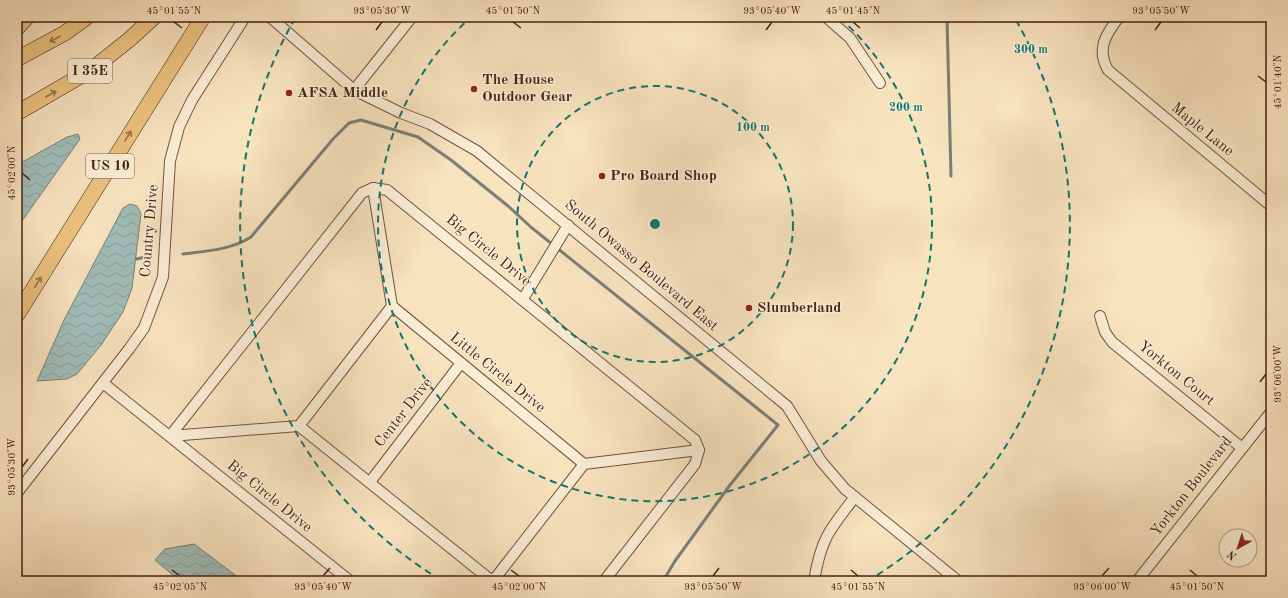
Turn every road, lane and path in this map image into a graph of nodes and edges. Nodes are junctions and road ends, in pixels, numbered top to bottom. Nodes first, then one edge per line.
1 (27, 17) edge
2 (87, 17) edge
3 (154, 17) edge
4 (203, 17) edge
5 (245, 17) edge
6 (270, 17) edge
7 (412, 17) edge
8 (826, 17) edge
9 (1119, 17) edge
10 (1268, 17) edge
11 (1271, 19) edge
12 (17, 28) edge
13 (17, 59) edge
14 (880, 83) dead end
15 (354, 90) junction
16 (17, 113) edge
17 (374, 188) junction
18 (1271, 206) edge
19 (568, 225) junction
20 (523, 299) junction
21 (392, 306) junction
22 (17, 315) edge
23 (1100, 316) dead end
24 (461, 363) junction
25 (103, 383) junction
26 (1271, 412) edge
27 (299, 426) junction
28 (170, 436) junction
29 (1242, 448) junction
30 (699, 450) junction
31 (584, 464) junction
32 (370, 482) junction
33 (17, 493) edge
34 (855, 497) junction
35 (350, 581) edge
36 (492, 581) edge
37 (604, 581) edge
38 (814, 581) edge
39 (958, 581) edge
40 (1137, 581) edge

1 - 12 highway
2 -> 13 highway
16 -> 3 highway, I 35E
22 -> 4 highway, US 10
5 - 25 street, Country Drive
6 - 15 street, South Owasso Boulevard East
7 - 15 street
8 - 14 street
9 - 18 street, Maple Lane
10 - 11 street
15 - 19 street, South Owasso Boulevard East
17 - 20 street, Big Circle Drive
17 - 21 street
17 - 28 street
19 - 20 street
19 - 34 street, South Owasso Boulevard East
20 - 30 street, Big Circle Drive
21 - 24 street, Little Circle Drive
21 - 27 street
23 - 29 street, Yorkton Court
24 - 31 street, Little Circle Drive
24 - 32 street, Center Drive
25 - 28 street, Big Circle Drive
25 - 33 street, Country Drive
26 - 29 street, Yorkton Boulevard
27 - 28 street
27 - 32 street
28 - 35 street, Big Circle Drive
29 - 40 street, Yorkton Boulevard
30 - 31 street
30 - 37 street
31 - 36 street
32 - 36 street
34 - 38 street
34 - 39 street, South Owasso Boulevard East

